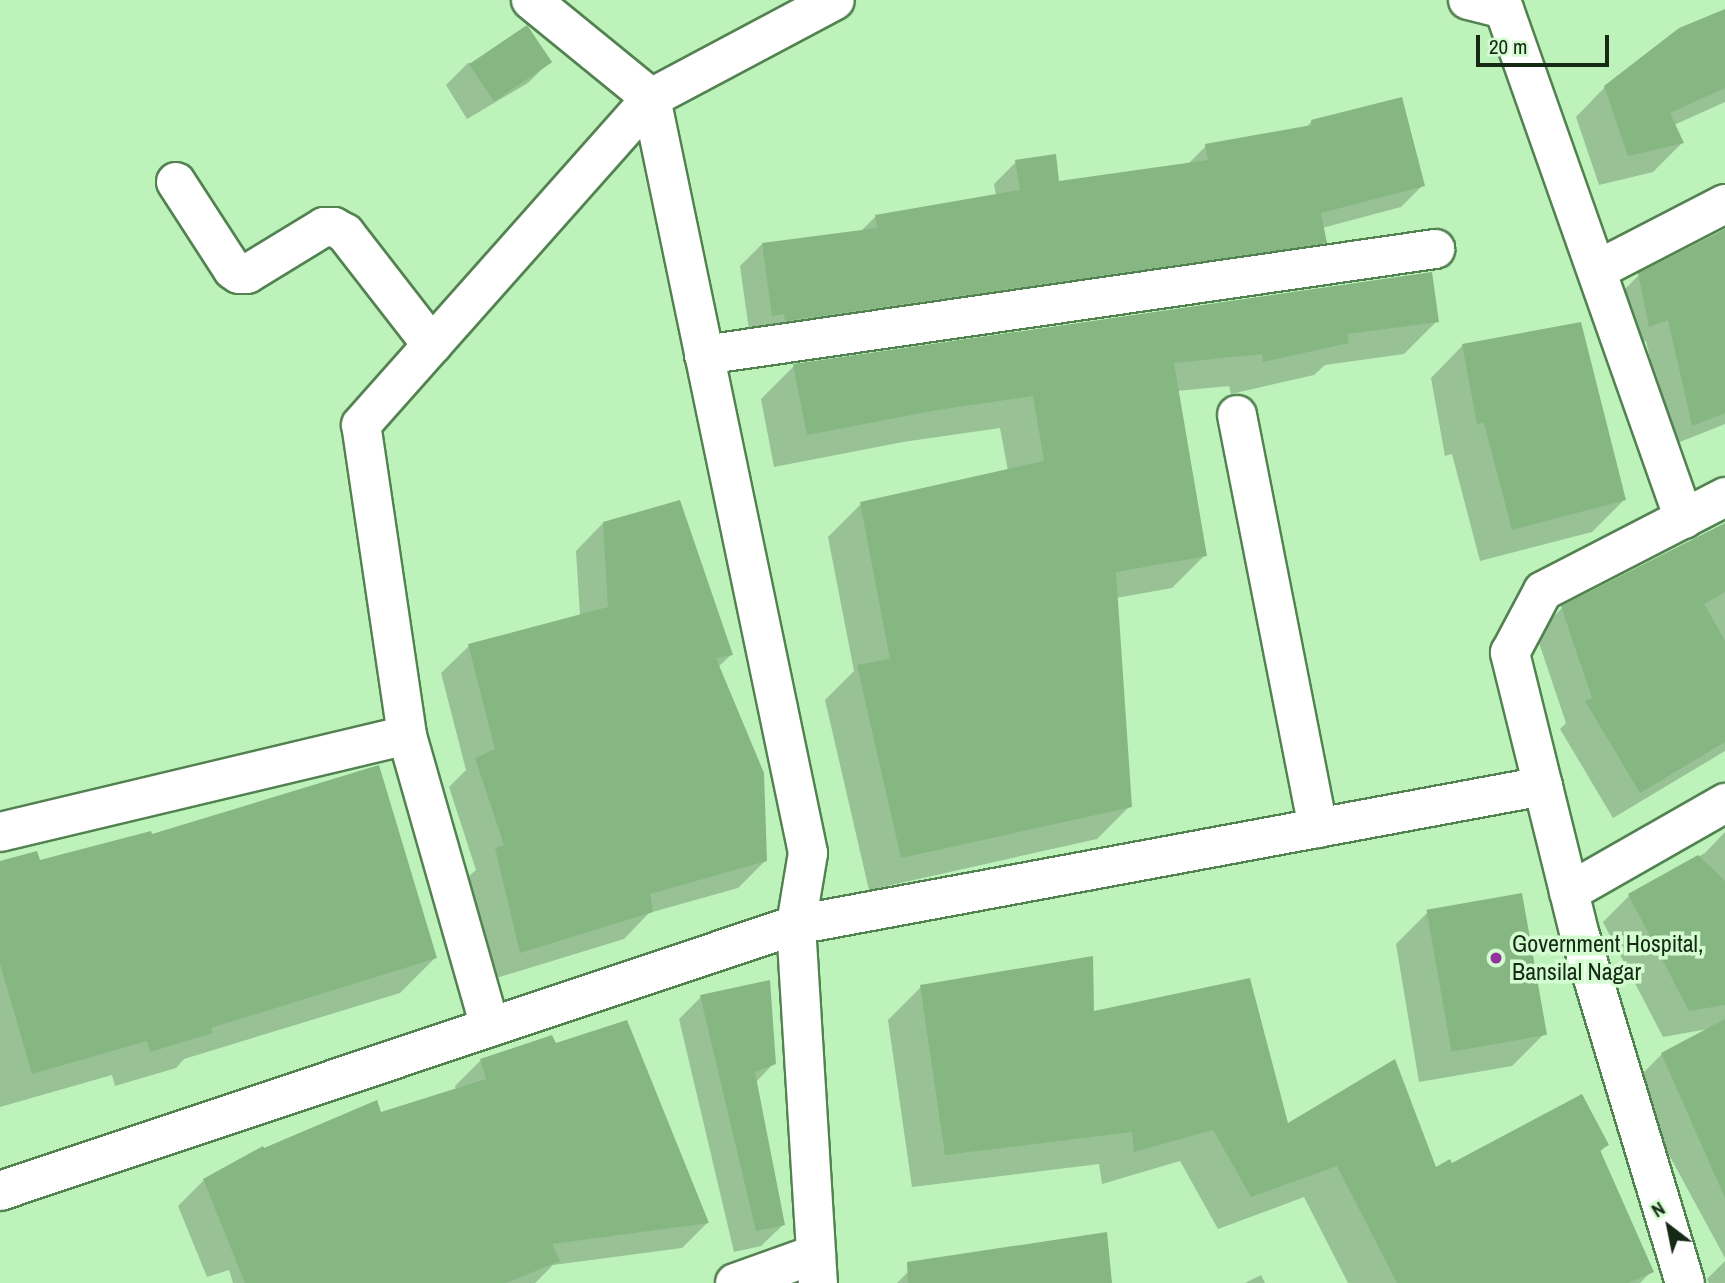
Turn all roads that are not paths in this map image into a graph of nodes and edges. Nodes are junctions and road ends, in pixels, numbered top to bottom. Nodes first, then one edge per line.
1 (531, 0) edge
2 (835, 0) edge
3 (1468, 0) edge
4 (1512, 5) edge
5 (651, 98) junction
6 (176, 182) dead end
7 (1725, 204) edge
8 (1436, 249) dead end
9 (1597, 271) junction
10 (432, 345) junction
11 (704, 355) junction
12 (1237, 415) dead end
13 (1725, 497) edge
14 (1684, 519) junction
15 (407, 735) junction
16 (1543, 786) junction
17 (1725, 803) edge
18 (1318, 828) junction
19 (0, 832) edge
20 (1569, 892) junction
21 (796, 925) junction
22 (490, 1027) junction
23 (0, 1191) edge
24 (817, 1269) edge
25 (735, 1283) edge
26 (1685, 1283) edge

1 - 5 street
2 - 5 street
3 - 4 street
4 - 9 street
5 - 10 street
5 - 11 street
6 - 10 street
7 - 9 street
8 - 11 street
9 - 14 street
10 - 15 street
11 - 21 street
12 - 18 street
13 - 14 street
14 - 16 street
15 - 19 street
15 - 22 street
16 - 18 street
16 - 20 street
17 - 20 street
18 - 21 street
20 - 26 street
21 - 22 street
21 - 24 street
22 - 23 street
24 - 25 street

